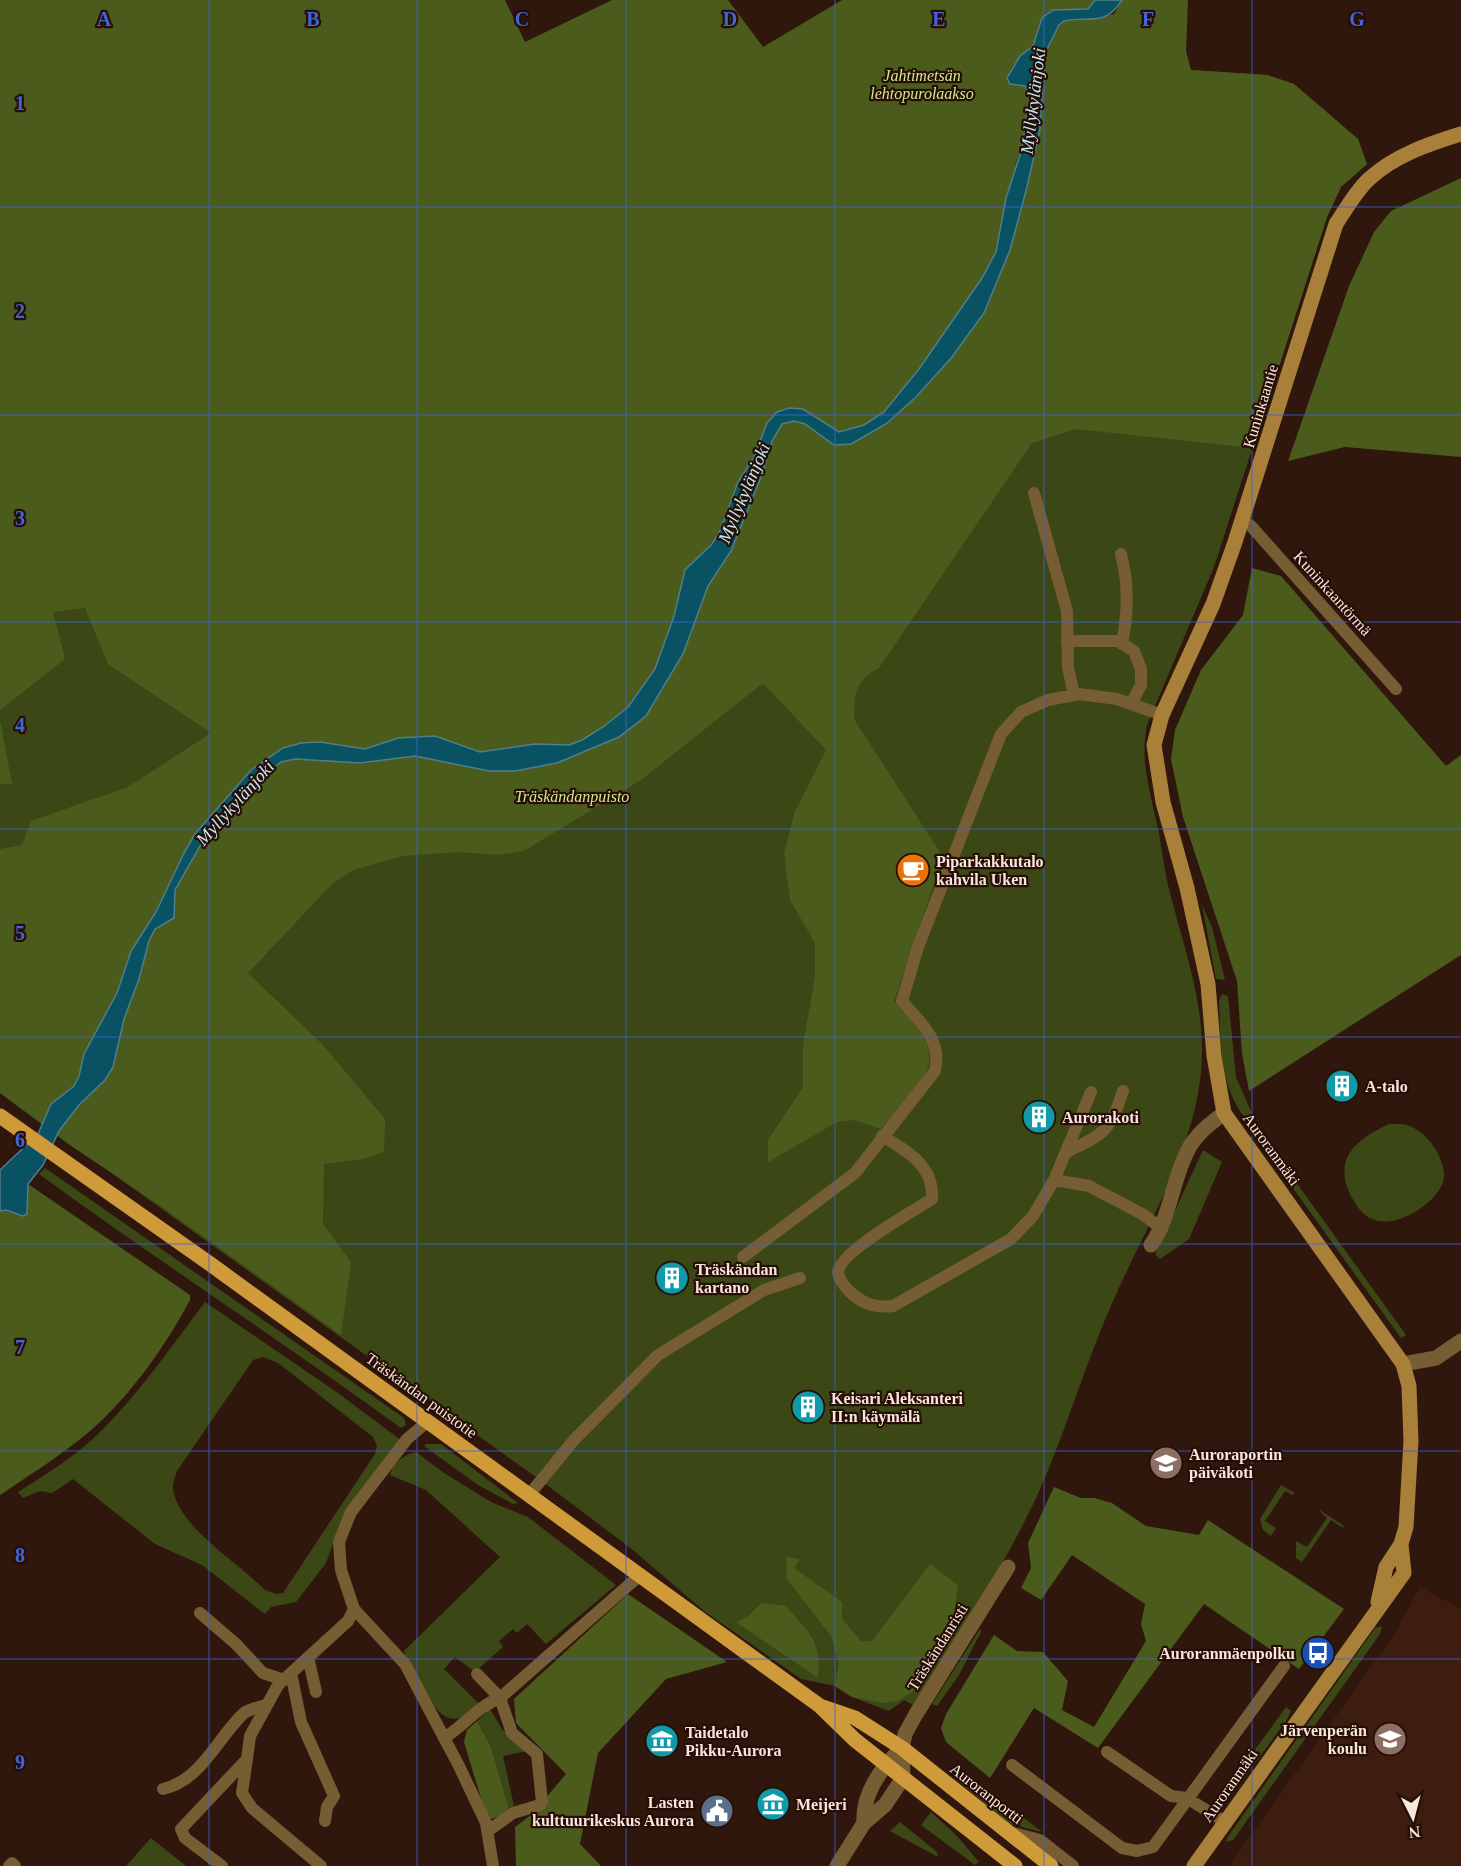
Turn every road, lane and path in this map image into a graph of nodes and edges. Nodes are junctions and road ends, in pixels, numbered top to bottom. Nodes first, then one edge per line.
1 (1461, 134) edge
2 (1034, 493) dead end
3 (1242, 521) junction
4 (1121, 554) dead end
5 (1067, 641) junction
6 (1122, 644) junction
7 (1396, 689) dead end
8 (1074, 695) junction
9 (1131, 704) junction
10 (1162, 716) junction
11 (1154, 745) joint
12 (1123, 1091) dead end
13 (1090, 1092) dead end
14 (1224, 1113) junction
15 (1, 1117) edge
16 (882, 1136) junction
17 (1066, 1152) junction
18 (1054, 1180) junction
19 (1162, 1229) junction
20 (1151, 1245) dead end
21 (743, 1257) dead end
22 (800, 1278) dead end
23 (1461, 1341) edge
24 (1403, 1364) junction
25 (427, 1422) junction
26 (528, 1495) junction
27 (1008, 1567) dead end
28 (639, 1576) junction
29 (354, 1609) junction
30 (200, 1613) dead end
31 (308, 1657) junction
32 (1284, 1666) dead end
33 (477, 1674) dead end
34 (288, 1676) junction
35 (316, 1692) dead end
36 (500, 1698) junction
37 (266, 1705) junction
38 (820, 1706) junction
39 (444, 1738) junction
40 (902, 1748) junction
41 (1107, 1752) dead end
42 (247, 1759) junction
43 (885, 1764) junction
44 (1012, 1765) dead end
45 (903, 1778) junction
46 (164, 1789) dead end
47 (1187, 1798) junction
48 (325, 1821) dead end
49 (1225, 1822) junction
50 (864, 1823) junction
51 (488, 1831) junction
52 (1006, 1831) junction
53 (9, 1866) edge
54 (15, 1866) edge
55 (222, 1866) edge
56 (321, 1866) edge
57 (493, 1866) edge
58 (837, 1866) edge
59 (1015, 1866) edge
60 (1051, 1866) edge
61 (1073, 1866) edge
62 (1194, 1866) edge

1 - 3 main road, Kuninkaantie
2 - 5 lane
3 - 7 lane, Kuninkaantörmä
3 - 10 main road, Kuninkaantie
4 - 6 lane
5 - 6 lane
5 - 8 lane
6 - 9 lane
8 - 9 lane
8 - 16 lane
9 - 10 lane
10 - 11 main road, Kuninkaantie
11 - 14 main road, Auroranmäki
12 - 17 lane
13 - 17 lane
14 - 19 street
14 - 24 main road, Auroranmäki
15 - 25 main road, Träskändan puistotie
16 - 18 lane
16 - 21 lane
17 - 18 lane
18 - 19 lane
19 - 20 street
22 - 26 lane
23 - 24 street
24 - 49 main road, Auroranmäki
25 - 26 main road, Träskändan puistotie
25 - 29 lane
26 - 28 main road, Träskändan puistotie
27 - 40 street, Träskändanristi
28 - 36 lane
28 - 38 main road, Träskändan puistotie
29 - 31 lane
29 - 39 lane
30 - 34 lane
31 - 34 lane
31 - 35 lane
32 - 47 lane
33 - 36 lane
34 - 37 lane
34 - 48 lane
36 - 39 lane
36 - 51 lane
37 - 42 lane
37 - 46 lane
38 - 40 main road, Träskändan puistotie
38 - 43 main road, Träskändan puistotie
39 - 51 lane
40 - 43 street
40 - 45 street
40 - 52 main road, Auroranportti
41 - 47 lane
42 - 55 lane
42 - 56 lane
43 - 45 main road
43 - 50 street
44 - 47 lane
45 - 50 street
45 - 59 main road
47 - 49 lane
49 - 62 main road, Auroranmäki
50 - 58 street
51 - 57 lane
52 - 60 main road, Auroranportti
52 - 61 lane
53 - 54 lane

